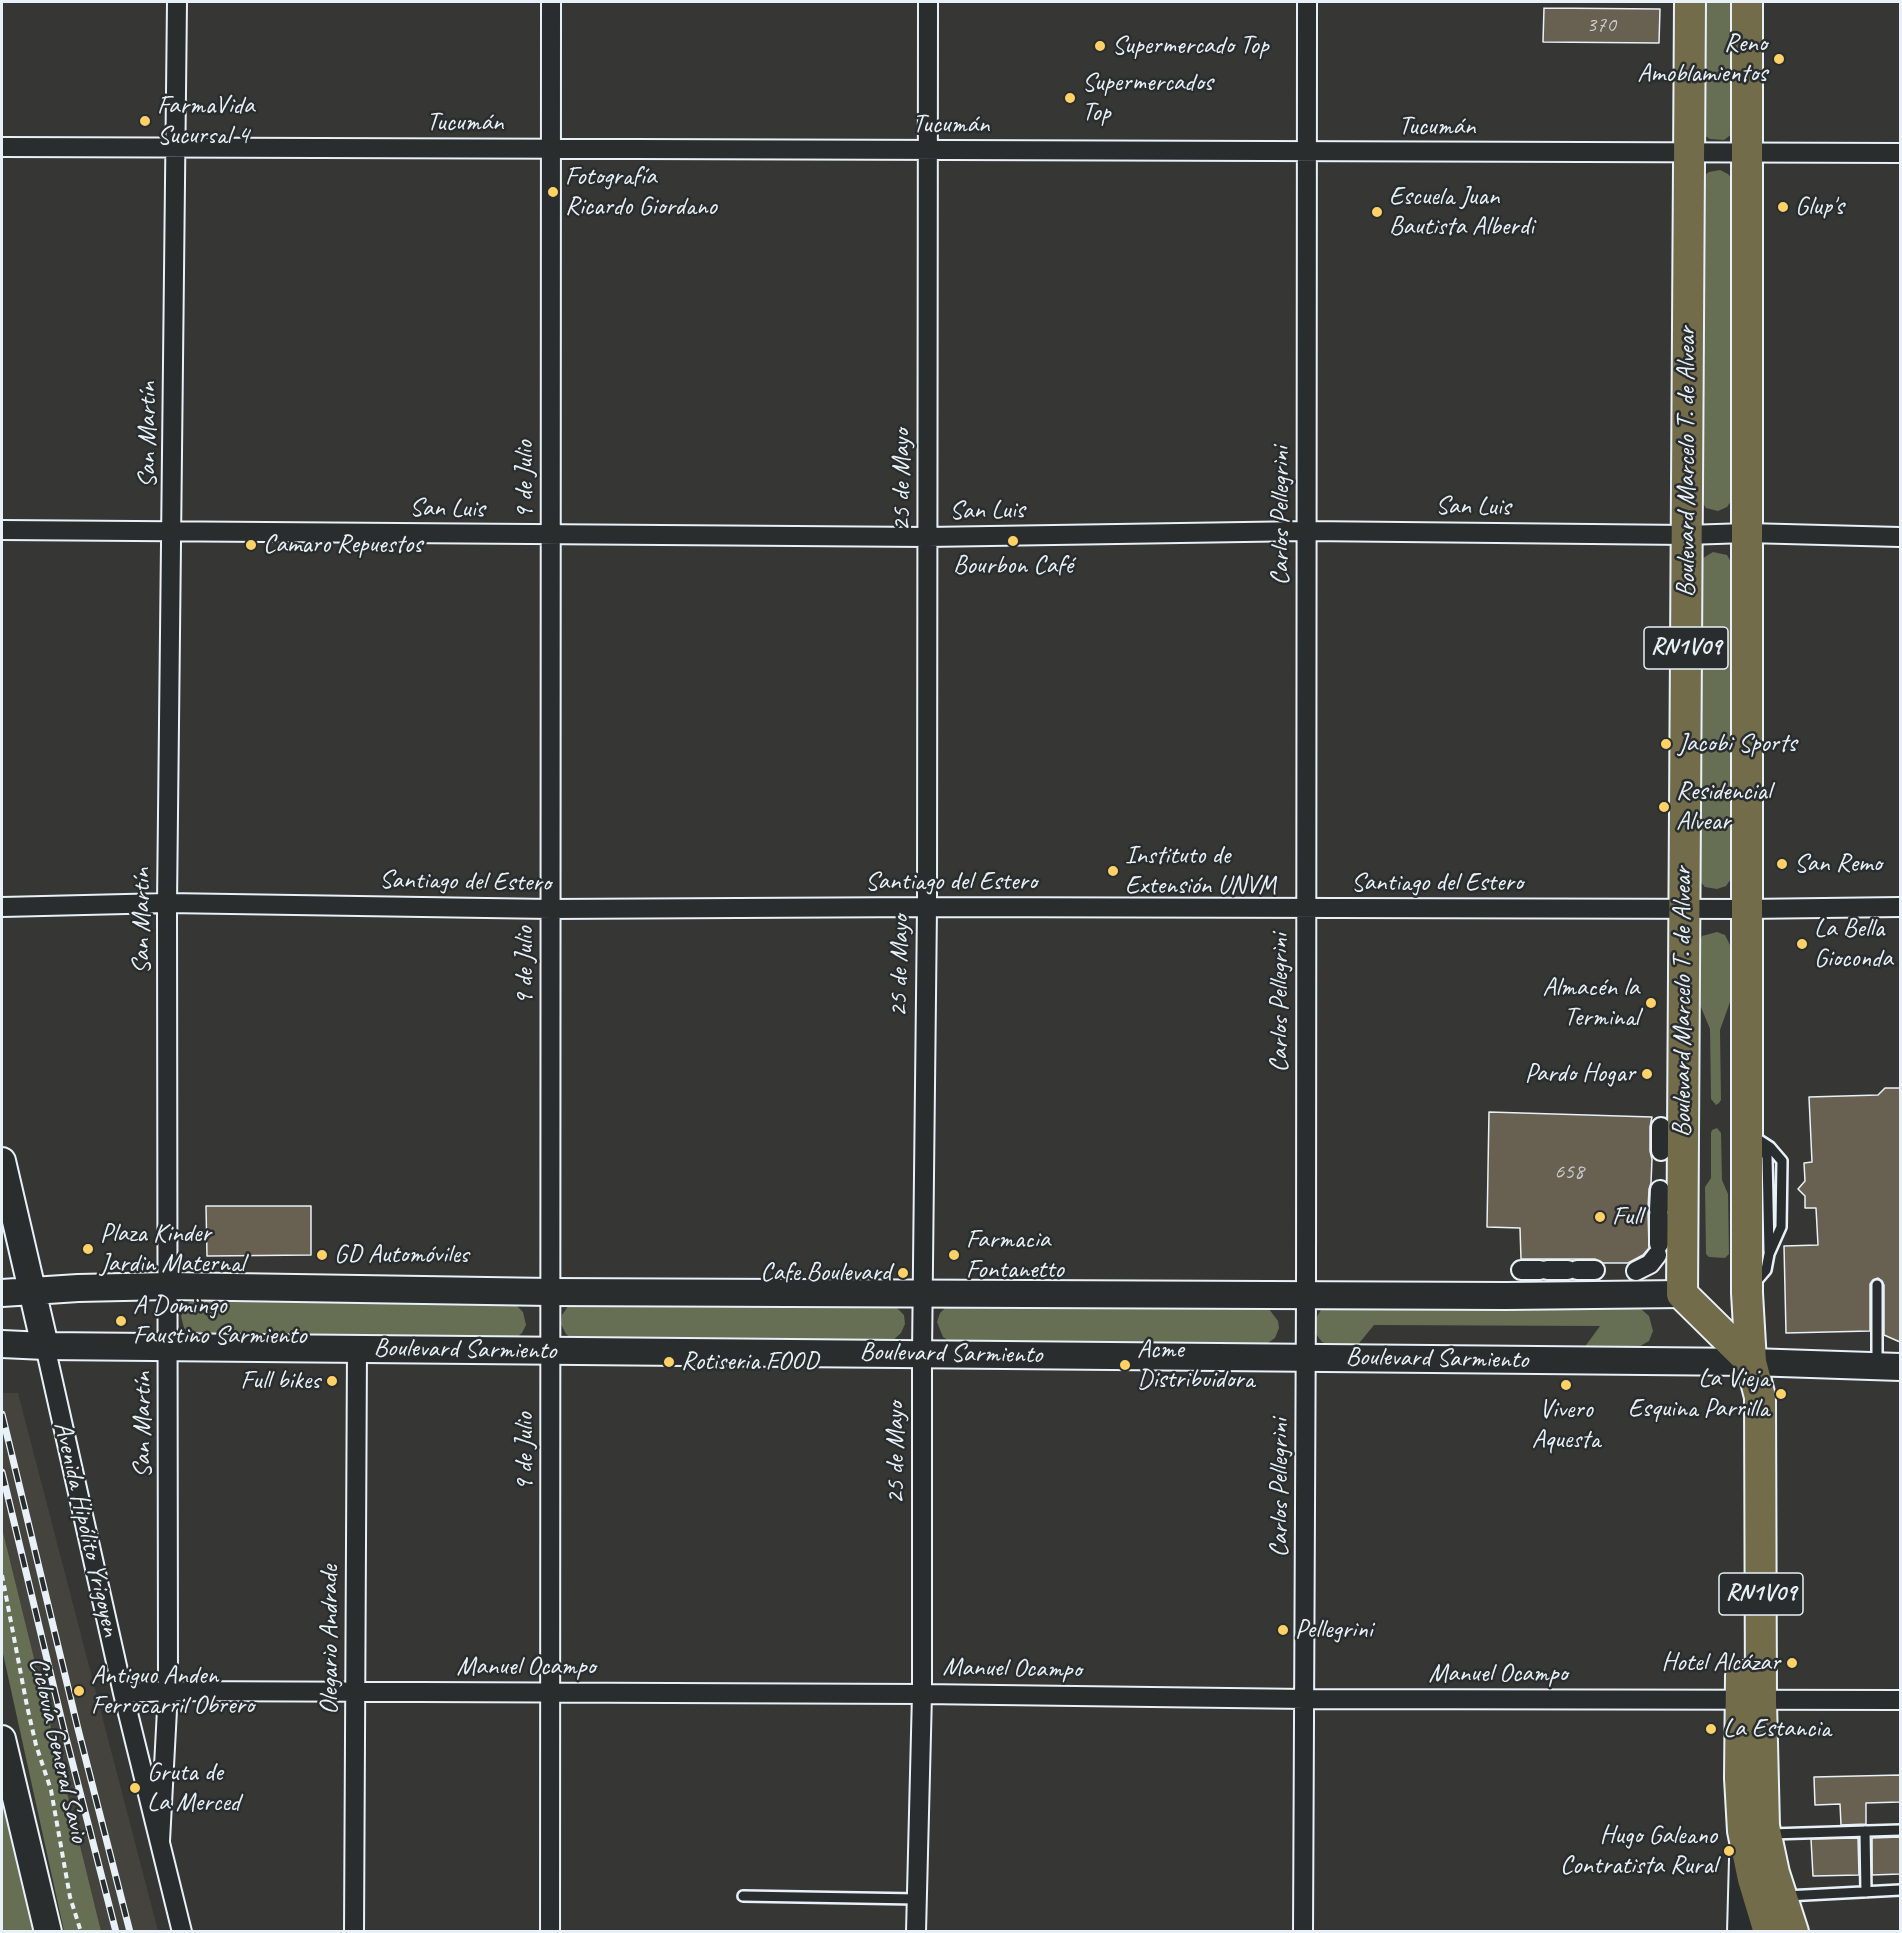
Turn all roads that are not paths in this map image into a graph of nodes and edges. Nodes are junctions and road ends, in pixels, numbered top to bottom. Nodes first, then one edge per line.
1 (177, 2) edge
2 (551, 2) edge
3 (928, 2) edge
4 (1307, 2) edge
5 (1690, 2) edge
6 (1747, 2) edge
7 (2, 147) edge
8 (175, 148) junction
9 (551, 149) junction
10 (928, 151) junction
11 (1307, 152) junction
12 (1900, 153) edge
13 (1689, 154) junction
14 (1746, 154) junction
15 (2, 530) edge
16 (1307, 531) junction
17 (172, 532) junction
18 (1747, 533) junction
19 (1686, 535) junction
20 (551, 536) junction
21 (927, 537) junction
22 (1900, 537) edge
23 (167, 903) junction
24 (2, 907) edge
25 (927, 907) junction
26 (1900, 907) edge
27 (1305, 908) junction
28 (550, 909) junction
29 (1684, 909) junction
30 (1747, 909) junction
31 (1661, 1127) dead end
32 (1661, 1151) dead end
33 (2, 1161) edge
34 (1660, 1190) dead end
35 (1521, 1270) dead end
36 (1595, 1270) dead end
37 (1636, 1271) dead end
38 (1877, 1285) dead end
39 (168, 1286) junction
40 (31, 1291) junction
41 (550, 1292) junction
42 (922, 1292) junction
43 (2, 1293) edge
44 (1682, 1294) junction
45 (1306, 1295) junction
46 (2, 1344) edge
47 (45, 1346) junction
48 (168, 1347) junction
49 (357, 1348) junction
50 (551, 1350) junction
51 (922, 1354) junction
52 (1877, 1357) dead end
53 (1306, 1358) junction
54 (1751, 1362) junction
55 (1900, 1367) edge
56 (168, 1691) junction
57 (355, 1692) junction
58 (123, 1693) junction
59 (550, 1693) junction
60 (922, 1694) junction
61 (1305, 1699) junction
62 (1751, 1700) junction
63 (1900, 1700) edge
64 (2, 1739) edge
65 (1900, 1830) edge
66 (1758, 1831) junction
67 (1865, 1831) junction
68 (160, 1841) junction
69 (1900, 1890) edge
70 (1866, 1892) junction
71 (743, 1896) dead end
72 (916, 1899) junction
73 (1768, 1916) edge
74 (48, 1932) edge
75 (182, 1932) edge
76 (354, 1932) edge
77 (550, 1932) edge
78 (916, 1932) edge
79 (1303, 1932) edge
80 (1741, 1932) edge
81 (1793, 1932) edge

1 - 8 street, San Martín
2 - 9 street, 9 de Julio
3 - 10 street, 25 de Mayo
4 - 11 street, Carlos Pellegrini
5 - 13 main road, Boulevard Marcelo T. de Alvear / RN1V09
6 - 14 main road, RN1V09
7 - 8 street, Tucumán
8 - 9 street, Tucumán
8 - 17 street, San Martín
9 - 10 street, Tucumán
9 - 20 street, 9 de Julio
10 - 11 street, Tucumán
10 - 21 street, 25 de Mayo
11 - 13 street, Tucumán
11 - 16 street, Carlos Pellegrini
12 - 14 street, Tucumán
13 - 14 street, Tucumán
13 - 19 main road, Boulevard Marcelo T. de Alvear / RN1V09
14 - 18 main road, RN1V09
15 - 17 street, San Luis
16 - 19 street, San Luis
16 - 21 street, San Luis
16 - 27 street, Carlos Pellegrini
17 - 20 street, San Luis
17 - 23 street, San Martín
18 - 19 street, San Luis
18 - 22 street, San Luis
18 - 30 main road, RN1V09
19 - 29 main road, Boulevard Marcelo T. de Alvear / RN1V09
20 - 21 street, San Luis
20 - 28 street, 9 de Julio
21 - 25 street, 25 de Mayo
23 - 24 street, Santiago del Estero
23 - 28 street, Santiago del Estero
23 - 39 street, San Martín
25 - 27 street, Santiago del Estero
25 - 28 street, Santiago del Estero
25 - 42 street, 25 de Mayo
26 - 30 street, Santiago del Estero
27 - 29 street, Santiago del Estero
27 - 45 street, Carlos Pellegrini
28 - 41 street, 9 de Julio
29 - 30 street, Santiago del Estero
29 - 44 main road, Boulevard Marcelo T. de Alvear / RN1V09
30 - 54 main road, RN1V09
31 - 32 street
33 - 40 main road, Avenida Hipólito Yrigoyen
34 - 37 street
35 - 36 street
38 - 52 lane
39 - 40 main road
39 - 41 main road
39 - 48 street, San Martín
40 - 43 main road
40 - 47 main road, Avenida Hipólito Yrigoyen
41 - 42 main road
41 - 50 street, 9 de Julio
42 - 45 main road
42 - 51 street, 25 de Mayo
44 - 45 main road
44 - 54 main road
45 - 53 street, Carlos Pellegrini
46 - 47 main road, Boulevard Sarmiento
47 - 48 main road, Boulevard Sarmiento
47 - 58 street, Avenida Hipólito Yrigoyen
48 - 49 main road, Boulevard Sarmiento
48 - 56 street, San Martín
49 - 50 main road, Boulevard Sarmiento
49 - 57 street, Olegario Andrade
50 - 51 main road, Boulevard Sarmiento
50 - 59 street, 9 de Julio
51 - 53 main road, Boulevard Sarmiento
51 - 60 street, 25 de Mayo
53 - 54 main road, Boulevard Sarmiento
53 - 61 street, Carlos Pellegrini
54 - 55 main road, Boulevard Sarmiento
54 - 62 main road, RN1V09
56 - 57 street, Manuel Ocampo
56 - 58 street, Manuel Ocampo
56 - 68 street, San Martín
57 - 59 street, Manuel Ocampo
57 - 76 street, Olegario Andrade
58 - 68 street, Avenida Hipólito Yrigoyen
59 - 60 street, Manuel Ocampo
59 - 77 street, 9 de Julio
60 - 61 street, Manuel Ocampo
60 - 72 street, 25 de Mayo
61 - 62 street, Manuel Ocampo
61 - 79 street, Carlos Pellegrini
62 - 63 street, Manuel Ocampo
62 - 66 main road, RN1V09
64 - 74 main road
65 - 67 lane
66 - 67 lane
66 - 73 main road, RN1V09
66 - 80 main road
67 - 70 lane
68 - 75 street, Avenida Hipólito Yrigoyen
69 - 70 lane
70 - 73 lane
71 - 72 lane
72 - 78 street, 25 de Mayo
73 - 81 main road, RN1V09

